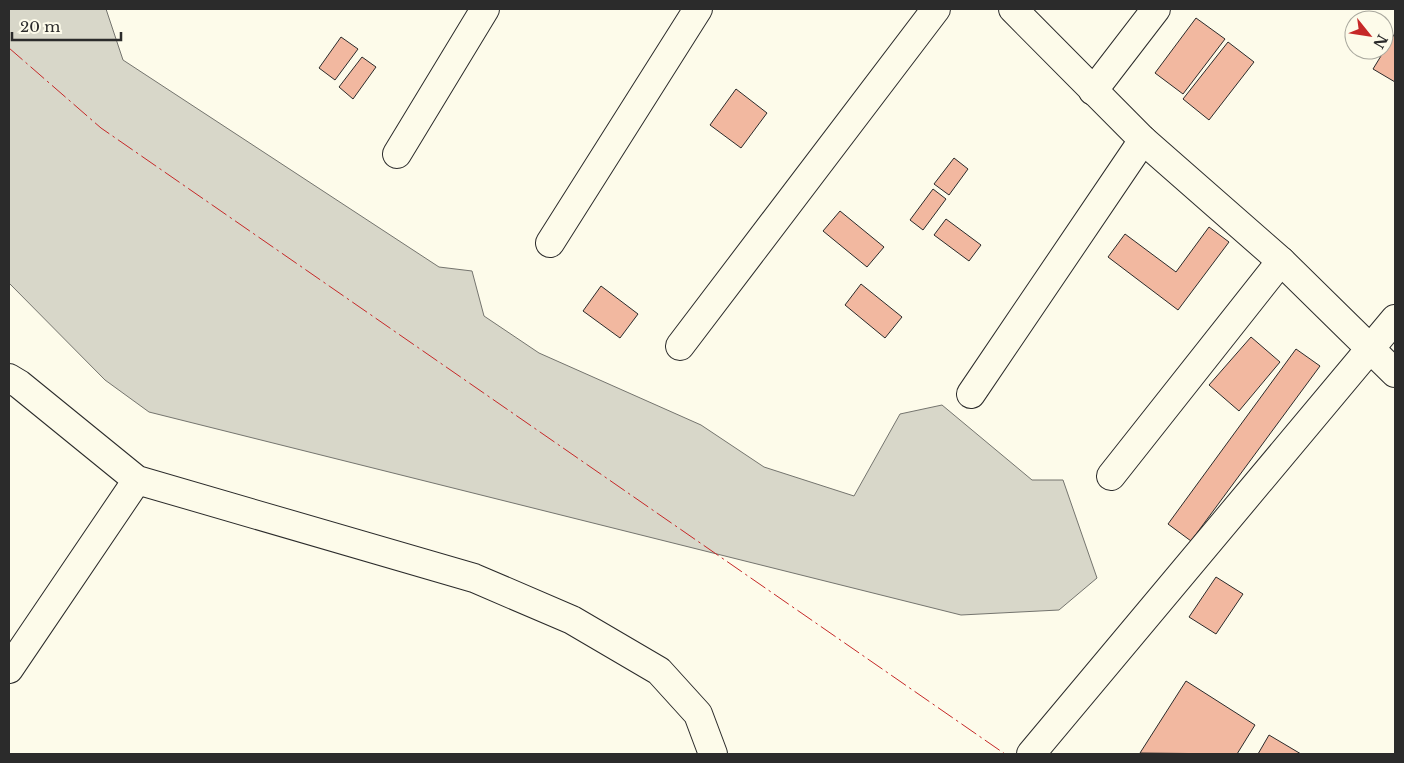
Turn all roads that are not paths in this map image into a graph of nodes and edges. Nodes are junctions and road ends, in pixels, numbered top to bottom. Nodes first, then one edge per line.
1 (485, 9) edge
2 (698, 9) edge
3 (936, 9) edge
4 (1013, 9) edge
5 (1156, 9) edge
6 (1093, 91) junction
7 (1143, 140) junction
8 (397, 154) dead end
9 (550, 244) dead end
10 (1281, 261) junction
11 (1395, 319) edge
12 (680, 346) dead end
13 (1370, 350) junction
14 (1395, 373) edge
15 (9, 378) edge
16 (971, 394) dead end
17 (1111, 476) dead end
18 (137, 480) junction
19 (9, 669) edge
20 (713, 754) edge
21 (1031, 754) edge

1 - 8 street
2 - 9 street
3 - 12 street
4 - 6 street
5 - 6 street
6 - 7 street
7 - 10 street
7 - 16 street
10 - 13 street
10 - 17 street
11 - 13 street
13 - 14 street
13 - 21 street
15 - 18 street
18 - 19 street
18 - 20 street

